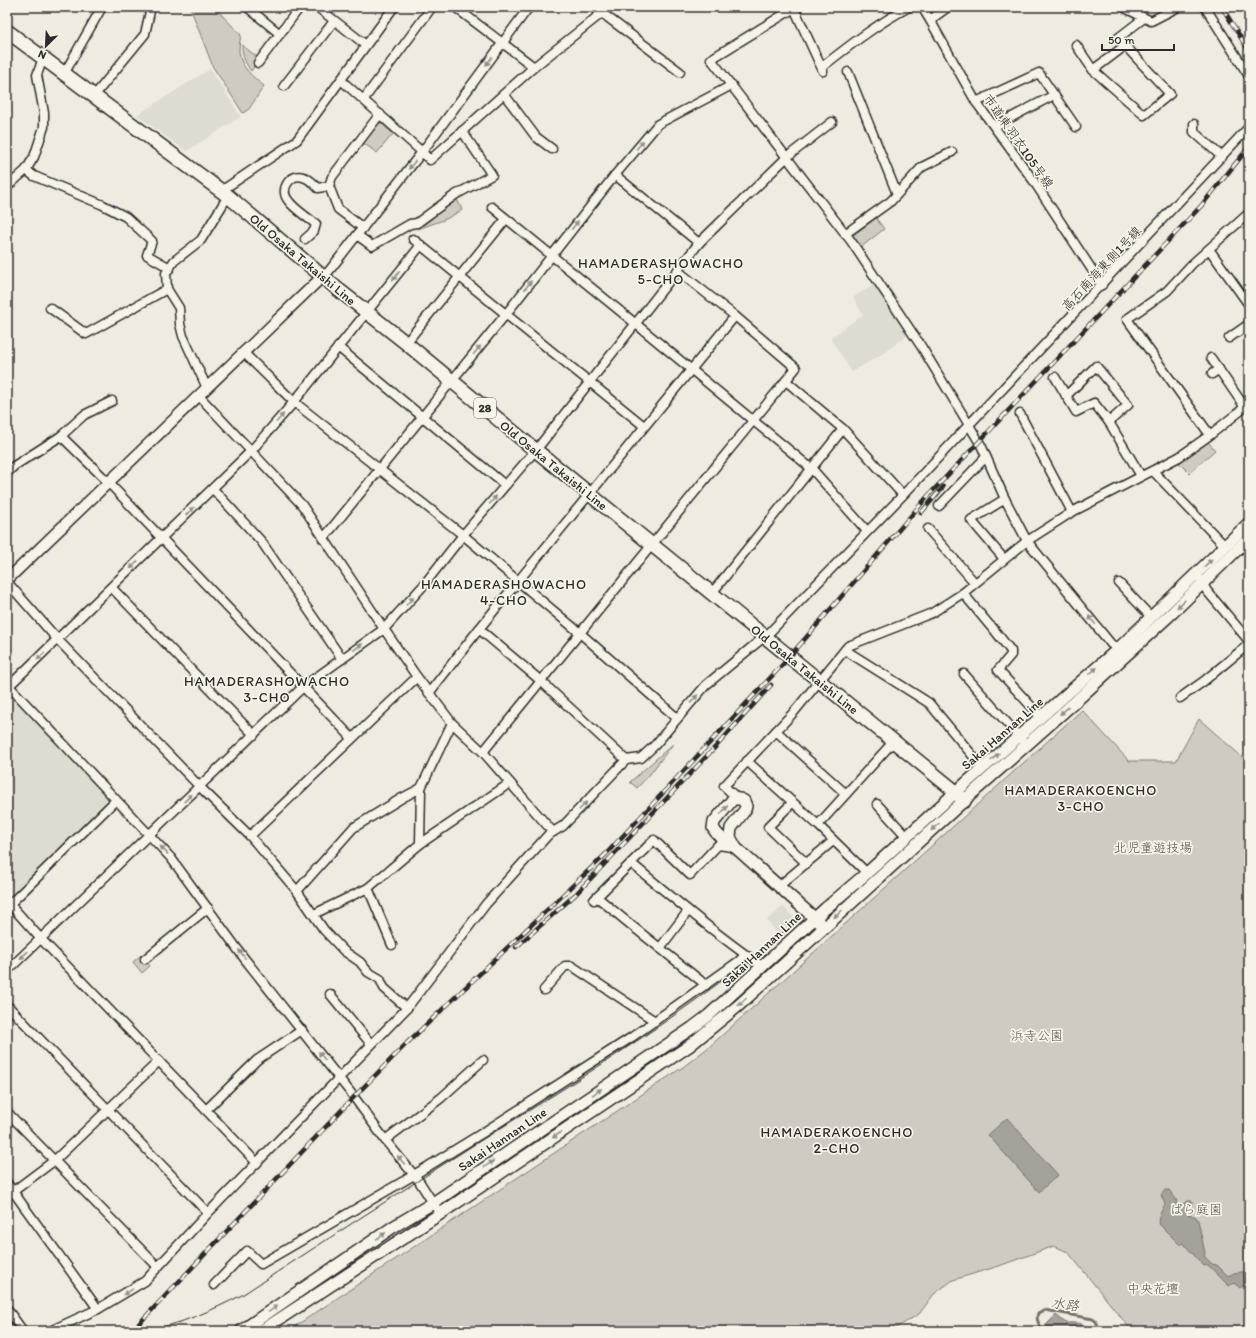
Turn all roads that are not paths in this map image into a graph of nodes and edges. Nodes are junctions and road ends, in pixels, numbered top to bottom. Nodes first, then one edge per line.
1 (102, 7) edge
2 (151, 7) edge
3 (247, 7) edge
4 (300, 7) edge
5 (317, 7) edge
6 (394, 7) edge
7 (432, 7) edge
8 (455, 7) edge
9 (529, 7) edge
10 (594, 7) edge
11 (908, 7) edge
12 (922, 7) edge
13 (948, 7) edge
14 (1122, 7) edge
15 (1178, 7) edge
16 (1205, 7) edge
17 (795, 8) edge
18 (602, 13) junction
19 (1144, 18) junction
20 (334, 20) junction
21 (930, 20) junction
22 (7, 31) edge
23 (280, 34) junction
24 (502, 43) junction
25 (366, 45) junction
26 (1076, 45) dead end
27 (1126, 45) junction
28 (43, 58) junction
29 (258, 63) dead end
30 (534, 67) junction
31 (1093, 70) junction
32 (680, 72) dead end
33 (848, 72) dead end
34 (64, 74) junction
35 (1249, 76) edge
36 (341, 80) junction
37 (732, 85) junction
38 (284, 86) dead end
39 (504, 94) junction
40 (1054, 95) junction
41 (94, 96) junction
42 (364, 99) junction
43 (976, 102) junction
44 (380, 114) junction
45 (832, 122) dead end
46 (1194, 124) dead end
47 (995, 126) junction
48 (1076, 127) dead end
49 (1249, 127) edge
50 (462, 131) junction
51 (552, 149) dead end
52 (422, 152) junction
53 (952, 152) dead end
54 (787, 157) junction
55 (1222, 157) junction
56 (26, 170) junction
57 (615, 175) junction
58 (329, 186) junction
59 (7, 187) edge
60 (224, 193) junction
61 (897, 194) junction
62 (492, 208) dead end
63 (1249, 213) edge
64 (506, 219) junction
65 (360, 231) junction
66 (845, 234) junction
67 (306, 239) dead end
68 (413, 239) dead end
69 (699, 243) junction
70 (421, 245) junction
71 (1209, 249) junction
72 (551, 255) junction
73 (170, 268) junction
74 (678, 271) junction
75 (323, 276) junction
76 (459, 276) junction
77 (1102, 285) junction
78 (167, 289) junction
79 (1249, 306) edge
80 (50, 308) dead end
81 (366, 312) junction
82 (506, 314) junction
83 (735, 316) junction
84 (636, 324) junction
85 (1249, 324) edge
86 (1229, 338) dead end
87 (406, 343) junction
88 (338, 347) junction
89 (244, 353) junction
90 (1211, 358) dead end
91 (691, 369) junction
92 (1055, 377) dead end
93 (452, 380) junction
94 (786, 381) junction
95 (589, 382) junction
96 (203, 392) junction
97 (1066, 396) junction
98 (112, 400) dead end
99 (294, 402) junction
100 (1246, 406) edge
101 (1020, 414) dead end
102 (422, 417) junction
103 (754, 420) junction
104 (1110, 422) junction
105 (969, 425) junction
106 (644, 426) junction
107 (843, 429) junction
108 (1210, 435) junction
109 (61, 436) junction
110 (535, 450) junction
111 (251, 452) junction
112 (986, 458) junction
113 (379, 469) junction
114 (812, 469) junction
115 (1153, 471) junction
116 (7, 473) edge
117 (1141, 476) junction
118 (108, 482) junction
119 (505, 485) junction
120 (212, 489) junction
121 (589, 494) junction
122 (903, 495) junction
123 (1005, 499) junction
124 (939, 506) dead end
125 (1072, 512) junction
126 (1249, 523) edge
127 (928, 529) dead end
128 (867, 531) junction
129 (463, 536) junction
130 (162, 538) junction
131 (1249, 538) edge
132 (323, 539) junction
133 (1027, 541) junction
134 (652, 544) junction
135 (1225, 546) junction
136 (1004, 560) junction
137 (1199, 579) junction
138 (7, 581) edge
139 (519, 582) junction
140 (975, 583) junction
141 (1119, 583) dead end
142 (112, 588) junction
143 (712, 593) junction
144 (963, 593) junction
145 (1151, 618) junction
146 (384, 629) junction
147 (479, 629) junction
148 (580, 633) junction
149 (766, 637) junction
150 (58, 640) junction
151 (1249, 641) edge
152 (1249, 644) edge
153 (1118, 649) junction
154 (845, 650) junction
155 (342, 659) junction
156 (964, 674) dead end
157 (417, 677) junction
158 (540, 681) junction
159 (819, 681) junction
160 (304, 686) junction
161 (8, 687) edge
162 (429, 693) junction
163 (1180, 698) dead end
164 (1041, 717) junction
165 (677, 718) junction
166 (452, 724) junction
167 (776, 731) junction
168 (254, 735) junction
169 (352, 738) junction
170 (1023, 741) junction
171 (892, 742) junction
172 (483, 752) junction
173 (626, 760) junction
174 (747, 761) junction
175 (983, 768) junction
176 (510, 783) junction
177 (200, 786) junction
178 (421, 788) junction
179 (846, 794) junction
180 (960, 797) junction
181 (737, 798) junction
182 (116, 800) junction
183 (792, 803) junction
184 (877, 804) dead end
185 (818, 825) junction
186 (553, 832) junction
187 (150, 835) junction
188 (250, 836) junction
189 (907, 836) junction
190 (834, 841) junction
191 (420, 844) junction
192 (736, 848) junction
193 (631, 863) junction
194 (806, 863) junction
195 (867, 873) junction
196 (779, 886) junction
197 (368, 888) junction
198 (296, 892) junction
199 (8, 903) edge
200 (208, 908) junction
201 (688, 911) junction
202 (314, 914) junction
203 (815, 918) junction
204 (824, 927) junction
205 (41, 939) junction
206 (392, 945) dead end
207 (660, 948) junction
208 (745, 955) junction
209 (145, 959) dead end
210 (762, 967) junction
211 (7, 971) edge
212 (706, 985) junction
213 (544, 990) dead end
214 (330, 994) dead end
215 (7, 1005) edge
216 (407, 1008) junction
217 (655, 1021) junction
218 (302, 1030) junction
219 (371, 1044) junction
220 (483, 1060) dead end
221 (159, 1061) junction
222 (339, 1077) junction
223 (109, 1109) junction
224 (206, 1110) junction
225 (7, 1112) edge
226 (385, 1140) junction
227 (54, 1160) junction
228 (257, 1163) junction
229 (414, 1175) junction
230 (7, 1183) edge
231 (10, 1194) edge
232 (433, 1203) junction
233 (208, 1213) junction
234 (440, 1214) junction
235 (158, 1267) junction
236 (214, 1285) dead end
237 (7, 1309) edge
238 (98, 1310) junction
239 (23, 1331) edge
240 (50, 1331) edge
241 (241, 1331) edge
242 (261, 1331) edge

1 - 34 street
2 - 41 street
3 - 23 street
4 - 23 street
5 - 20 street
6 - 25 street
7 - 42 street
8 - 24 street
9 - 24 street
10 - 18 street
11 - 17 street
12 - 21 street, 市道東羽衣105号線
13 - 21 street
14 - 19 street
15 - 19 street
16 - 35 street
17 - 37 street
18 - 30 street
18 - 32 street
19 - 27 street
20 - 25 street
20 - 38 street
21 - 43 street, 市道東羽衣105号線
22 - 28 main road, Old Osaka Takaishi Line / 28
23 - 29 street
24 - 30 street
24 -> 52 street
25 - 36 street
26 - 31 street
27 - 31 street
27 - 31 street
28 - 34 main road, Old Osaka Takaishi Line / 28
28 - 56 street
30 - 39 street
33 - 61 street
34 - 41 main road, Old Osaka Takaishi Line / 28
36 - 42 street
36 - 60 street
37 - 54 street
57 -> 37 street
39 - 50 street
39 - 51 street
40 - 43 street
40 - 47 street
40 - 48 street
41 - 60 main road, Old Osaka Takaishi Line / 28
42 - 44 street
43 - 47 street, 市道東羽衣105号線
44 - 52 street
44 - 58 street
45 - 54 street
46 - 55 street
47 - 77 street, 市道東羽衣105号線
49 - 55 street, 高石南海東側1号線
50 - 52 street
50 - 65 street
52 -> 65 street
53 - 61 street
54 - 66 street
54 - 69 street
55 - 77 street, 高石南海東側1号線
56 - 59 street
56 - 73 street
57 - 69 street
72 -> 57 street
58 - 65 street
58 - 67 street
60 - 73 street
60 - 75 main road, Old Osaka Takaishi Line / 28
61 - 66 street
62 - 64 street
63 - 71 street
64 - 72 street
64 - 76 street
65 - 75 street
66 - 105 street
68 - 70 street
69 - 74 street
70 - 76 street
70 -> 81 street
71 - 79 street
71 - 108 street
82 -> 72 street
72 - 84 street
73 - 78 street
74 - 83 street
74 - 84 street
75 - 81 main road, Old Osaka Takaishi Line / 28
75 - 89 street
76 - 82 street
76 - 87 street
77 - 105 street, 高石南海東側1号線
78 - 80 street
78 - 96 street
81 - 87 main road, Old Osaka Takaishi Line / 28
81 - 88 street
93 -> 82 street
82 - 95 street
83 - 91 street
83 - 94 street
84 - 91 street
84 - 95 street
85 - 86 street
87 - 93 main road, Old Osaka Takaishi Line / 28
88 - 99 street
88 - 102 street
89 - 96 street
89 - 99 street
90 - 100 street
91 - 103 street
91 - 106 street
92 - 97 street
93 - 102 street
93 - 110 main road, Old Osaka Takaishi Line / 28
94 - 103 street
94 - 107 street
95 - 106 street
95 - 110 street
96 - 111 street
96 - 118 street
97 - 104 street
97 - 104 street
98 - 109 street
111 -> 99 street
99 - 113 street
100 - 108 street
101 - 125 street
102 - 113 street
102 - 119 street
103 - 114 street
103 - 134 street
104 - 117 street
105 - 112 street
105 - 122 street, 高石南海東側1号線
106 - 121 street
107 - 114 street
107 - 122 street
108 - 115 street
109 - 116 street
109 - 118 street
110 - 119 street
110 - 121 main road, Old Osaka Takaishi Line / 28
111 - 120 street
111 - 132 street
112 - 123 street
112 - 124 street
113 - 129 street
113 - 132 street
114 - 128 street
114 - 143 street
115 - 117 street
115 - 135 street
117 - 125 street
118 - 130 street
118 - 138 street
129 -> 119 street
130 -> 120 street
120 - 155 street
121 - 134 main road, Old Osaka Takaishi Line / 28
121 - 139 street
122 - 128 street, 高石南海東側1号線
123 - 133 street
123 - 136 street
125 - 133 street
126 - 135 main road, Sakai Hannan Line
127 - 140 street
128 - 149 street, 高石南海東側1号線
129 - 139 street
146 -> 129 street
130 -> 142 street
130 - 160 street
131 - 137 main road, Sakai Hannan Line
132 - 146 street
133 - 136 street
153 -> 133 street
134 - 143 main road, Old Osaka Takaishi Line / 28
134 - 148 street
137 -> 135 main road, Sakai Hannan Line
136 - 140 street
137 - 145 main road, Sakai Hannan Line
137 - 151 street
137 -> 170 main road, Sakai Hannan Line
138 - 150 street
139 - 147 street
139 - 148 street
140 - 144 street
141 - 145 street
142 - 150 street
142 - 168 street
143 - 149 main road, Old Osaka Takaishi Line / 28
144 - 154 street
144 - 164 street
145 - 153 main road, Sakai Hannan Line
155 -> 146 street
146 - 157 street
147 - 158 street
147 - 162 street
148 - 158 street
148 - 165 street
149 - 159 main road, Old Osaka Takaishi Line / 28
165 -> 149 street, 高石南海東側1号線
150 -> 161 street
150 - 177 street
152 - 163 street
164 -> 153 main road, Sakai Hannan Line
154 - 159 street
154 - 175 street
155 - 160 street
156 - 170 street
157 - 162 street
157 - 169 street
158 - 172 street
158 - 173 street
159 - 167 street
159 - 171 main road, Old Osaka Takaishi Line / 28
160 - 168 street
160 - 169 street
161 - 182 street
162 - 166 street
164 - 170 main road, Sakai Hannan Line
165 - 173 street, 高石南海東側1号線
166 - 172 street
166 - 178 street
167 - 174 street
167 - 179 street
168 - 177 street
169 - 188 street
175 -> 170 main road, Sakai Hannan Line
170 - 180 main road, Sakai Hannan Line
171 - 179 street
171 - 180 main road, Old Osaka Takaishi Line / 28
172 - 176 street
186 -> 173 street
174 - 181 street
174 - 183 street
175 - 180 main road, Sakai Hannan Line
176 - 186 street
176 - 191 street
187 -> 177 street
177 - 188 street
178 - 191 street
178 - 198 street
179 - 185 street
180 - 189 main road, Sakai Hannan Line
180 -> 204 main road, Sakai Hannan Line
181 - 192 main road
192 -> 181 main road
182 - 187 street
182 - 199 street
183 - 185 street
183 - 194 street
184 - 189 street
185 - 190 street
186 - 216 street
200 -> 187 street
187 - 205 street
188 - 198 street
189 - 195 main road, Sakai Hannan Line
190 - 194 street
190 - 195 street
191 - 197 street
192 - 193 street
192 - 196 main road
193 - 201 street
193 - 207 street
194 - 196 street
195 - 203 main road, Sakai Hannan Line
196 - 203 main road
197 - 202 street
197 - 206 street
198 - 202 street
199 - 205 street
200 - 209 street
218 -> 200 street
201 - 207 street
201 - 208 street
202 - 216 street
203 - 204 main road
203 - 210 main road, Sakai Hannan Line
204 -> 234 main road, Sakai Hannan Line
205 -> 211 street
205 - 221 street
207 - 212 street
208 - 210 street
208 - 212 street
232 -> 210 main road, Sakai Hannan Line
212 - 217 street
213 - 217 street
214 - 219 street
215 - 223 street
216 - 219 street
217 - 229 street
222 -> 218 street
218 - 224 street
219 - 222 street
220 - 226 street
221 - 223 street
221 - 224 street
222 - 226 street
222 - 228 street
223 - 227 street
223 - 233 street
224 - 228 street
225 - 227 street
229 -> 226 street
227 - 231 street
227 - 235 street
228 - 233 street
229 - 232 street
229 - 236 street
230 - 231 street
231 - 238 street
232 - 234 street
241 -> 232 main road, Sakai Hannan Line
233 - 235 street
234 - 242 main road, Sakai Hannan Line
235 -> 238 street
237 - 239 street
238 - 240 street

